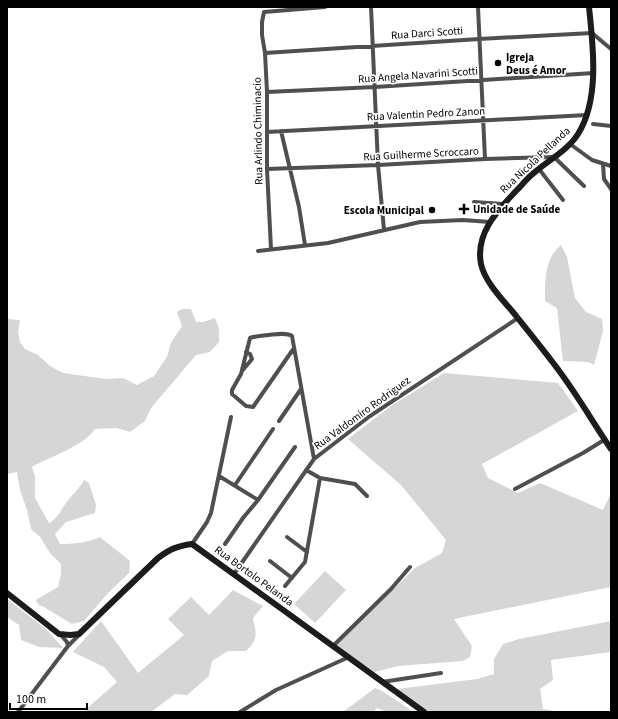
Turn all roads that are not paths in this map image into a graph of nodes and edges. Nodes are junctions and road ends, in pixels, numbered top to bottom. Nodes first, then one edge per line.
1 (325, 7) edge
2 (371, 7) edge
3 (478, 7) edge
4 (588, 7) edge
5 (592, 33) junction
6 (479, 39) junction
7 (373, 45) junction
8 (611, 49) edge
9 (265, 53) junction
10 (594, 73) junction
11 (481, 80) junction
12 (375, 87) junction
13 (267, 92) junction
14 (586, 114) junction
15 (483, 119) junction
16 (593, 124) dead end
17 (376, 125) junction
18 (611, 126) edge
19 (281, 131) junction
20 (267, 132) junction
21 (570, 144) junction
22 (554, 157) junction
23 (485, 159) junction
24 (603, 164) junction
25 (378, 166) junction
26 (611, 166) edge
27 (289, 168) junction
28 (267, 169) junction
29 (539, 169) junction
30 (584, 186) dead end
31 (611, 189) edge
32 (563, 200) dead end
33 (474, 202) dead end
34 (503, 204) junction
35 (490, 222) junction
36 (384, 230) junction
37 (305, 245) junction
38 (271, 249) junction
39 (258, 251) dead end
40 (518, 318) junction
41 (294, 348) junction
42 (246, 352) junction
43 (241, 374) junction
44 (301, 389) junction
45 (231, 417) dead end
46 (279, 421) dead end
47 (272, 429) dead end
48 (604, 440) junction
49 (295, 447) dead end
50 (611, 449) edge
51 (314, 459) junction
52 (306, 470) junction
53 (219, 476) junction
54 (320, 478) junction
55 (235, 485) junction
56 (515, 489) dead end
57 (367, 496) dead end
58 (258, 500) junction
59 (287, 538) dead end
60 (192, 544) junction
61 (225, 544) dead end
62 (307, 552) junction
63 (270, 561) dead end
64 (410, 567) dead end
65 (234, 574) junction
66 (292, 578) junction
67 (285, 586) dead end
68 (7, 593) edge
69 (59, 634) junction
70 (79, 634) junction
71 (68, 646) junction
72 (333, 646) junction
73 (349, 657) junction
74 (441, 673) dead end
75 (382, 682) junction
76 (18, 712) edge
77 (240, 712) edge
78 (424, 712) edge

1 - 9 street, Rua Arlindo Chiminacio
2 - 7 street
3 - 6 street
4 - 5 main road, Rua Nicola Pellanda
5 - 6 street, Rua Darci Scotti
5 - 8 street
5 - 10 main road, Rua Nicola Pellanda
6 - 7 street, Rua Darci Scotti
6 - 11 street
7 - 9 street, Rua Darci Scotti
7 - 12 street
9 - 13 street, Rua Arlindo Chiminacio
10 - 11 street, Rua Angela Navarini Scotti
10 - 14 main road, Rua Nicola Pellanda
11 - 12 street, Rua Angela Navarini Scotti
11 - 15 street
12 - 13 street, Rua Angela Navarini Scotti
12 - 17 street
13 - 20 street, Rua Arlindo Chiminacio
14 - 15 street, Rua Valentin Pedro Zanon
14 - 21 main road, Rua Nicola Pellanda
15 - 17 street, Rua Valentin Pedro Zanon
15 - 23 street
16 - 18 street
17 - 19 street, Rua Valentin Pedro Zanon
17 - 25 street
19 - 20 street, Rua Valentin Pedro Zanon
19 - 27 street
20 - 28 street, Rua Arlindo Chiminacio
21 - 22 main road, Rua Nicola Pellanda
21 - 24 street
22 - 23 street, Rua Guilherme Scroccaro
22 - 29 main road, Rua Nicola Pellanda
22 - 30 street
23 - 25 street, Rua Guilherme Scroccaro
24 - 26 street
24 - 31 street
25 - 27 street, Rua Guilherme Scroccaro
25 - 36 street
27 - 28 street, Rua Guilherme Scroccaro
27 - 37 street
28 - 38 street, Rua Arlindo Chiminacio
29 - 32 street
29 - 34 main road, Rua Nicola Pellanda
33 - 34 street
34 - 35 main road, Rua Nicola Pellanda
35 - 36 street
35 - 40 main road, Rua Nicola Pellanda
36 - 37 street
37 - 38 street
38 - 39 street
40 - 48 main road, Rua Nicola Pellanda
40 - 51 street, Rua Valdomiro Rodriguez
41 - 42 street
41 - 43 street
41 - 44 street
42 - 43 street
42 - 43 street
44 - 46 street
44 - 51 street
45 - 53 street
47 - 55 street
48 - 50 main road, Rua Nicola Pellanda
48 - 56 street
49 - 58 street
51 - 52 street, Rua Valdomiro Rodriguez
52 - 54 street
52 - 65 street, Rua Valdomiro Rodriguez
53 - 55 street
53 - 60 street
54 - 57 street
54 - 62 street
55 - 58 street
58 - 61 street
59 - 62 street
60 - 65 main road, Rua Bortolo Pelanda
60 - 70 main road
62 - 66 street
63 - 66 street
64 - 72 street
65 - 72 main road, Rua Bortolo Pelanda
66 - 67 street
68 - 69 main road
69 - 70 main road
69 - 71 street
70 - 71 street
71 - 76 street
72 - 73 main road, Rua Bortolo Pelanda
73 - 75 main road, Rua Bortolo Pelanda
73 - 77 street
74 - 75 street
75 - 78 main road, Rua Bortolo Pelanda

